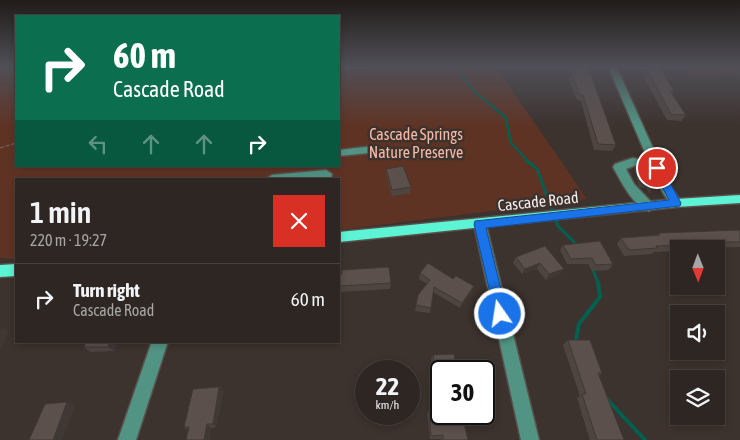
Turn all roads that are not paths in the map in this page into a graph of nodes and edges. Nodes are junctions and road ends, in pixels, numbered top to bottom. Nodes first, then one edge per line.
1 (621, 87) edge
2 (374, 150) dead end
3 (340, 153) edge
4 (657, 168) junction
5 (326, 173) edge
6 (272, 178) edge
7 (740, 199) edge
8 (676, 203) junction
9 (650, 206) junction
10 (480, 224) junction
11 (340, 238) edge
12 (15, 270) edge
13 (0, 271) edge
14 (159, 343) edge
15 (126, 440) edge
16 (530, 440) edge

1 - 4 street
2 - 3 street
4 - 8 street
4 - 9 street
5 - 6 street
7 - 8 main road, Cascade Road
8 - 9 main road, Cascade Road
9 - 10 main road, Cascade Road
10 - 11 main road, Cascade Road
10 - 16 street
12 - 13 main road
14 - 15 street

